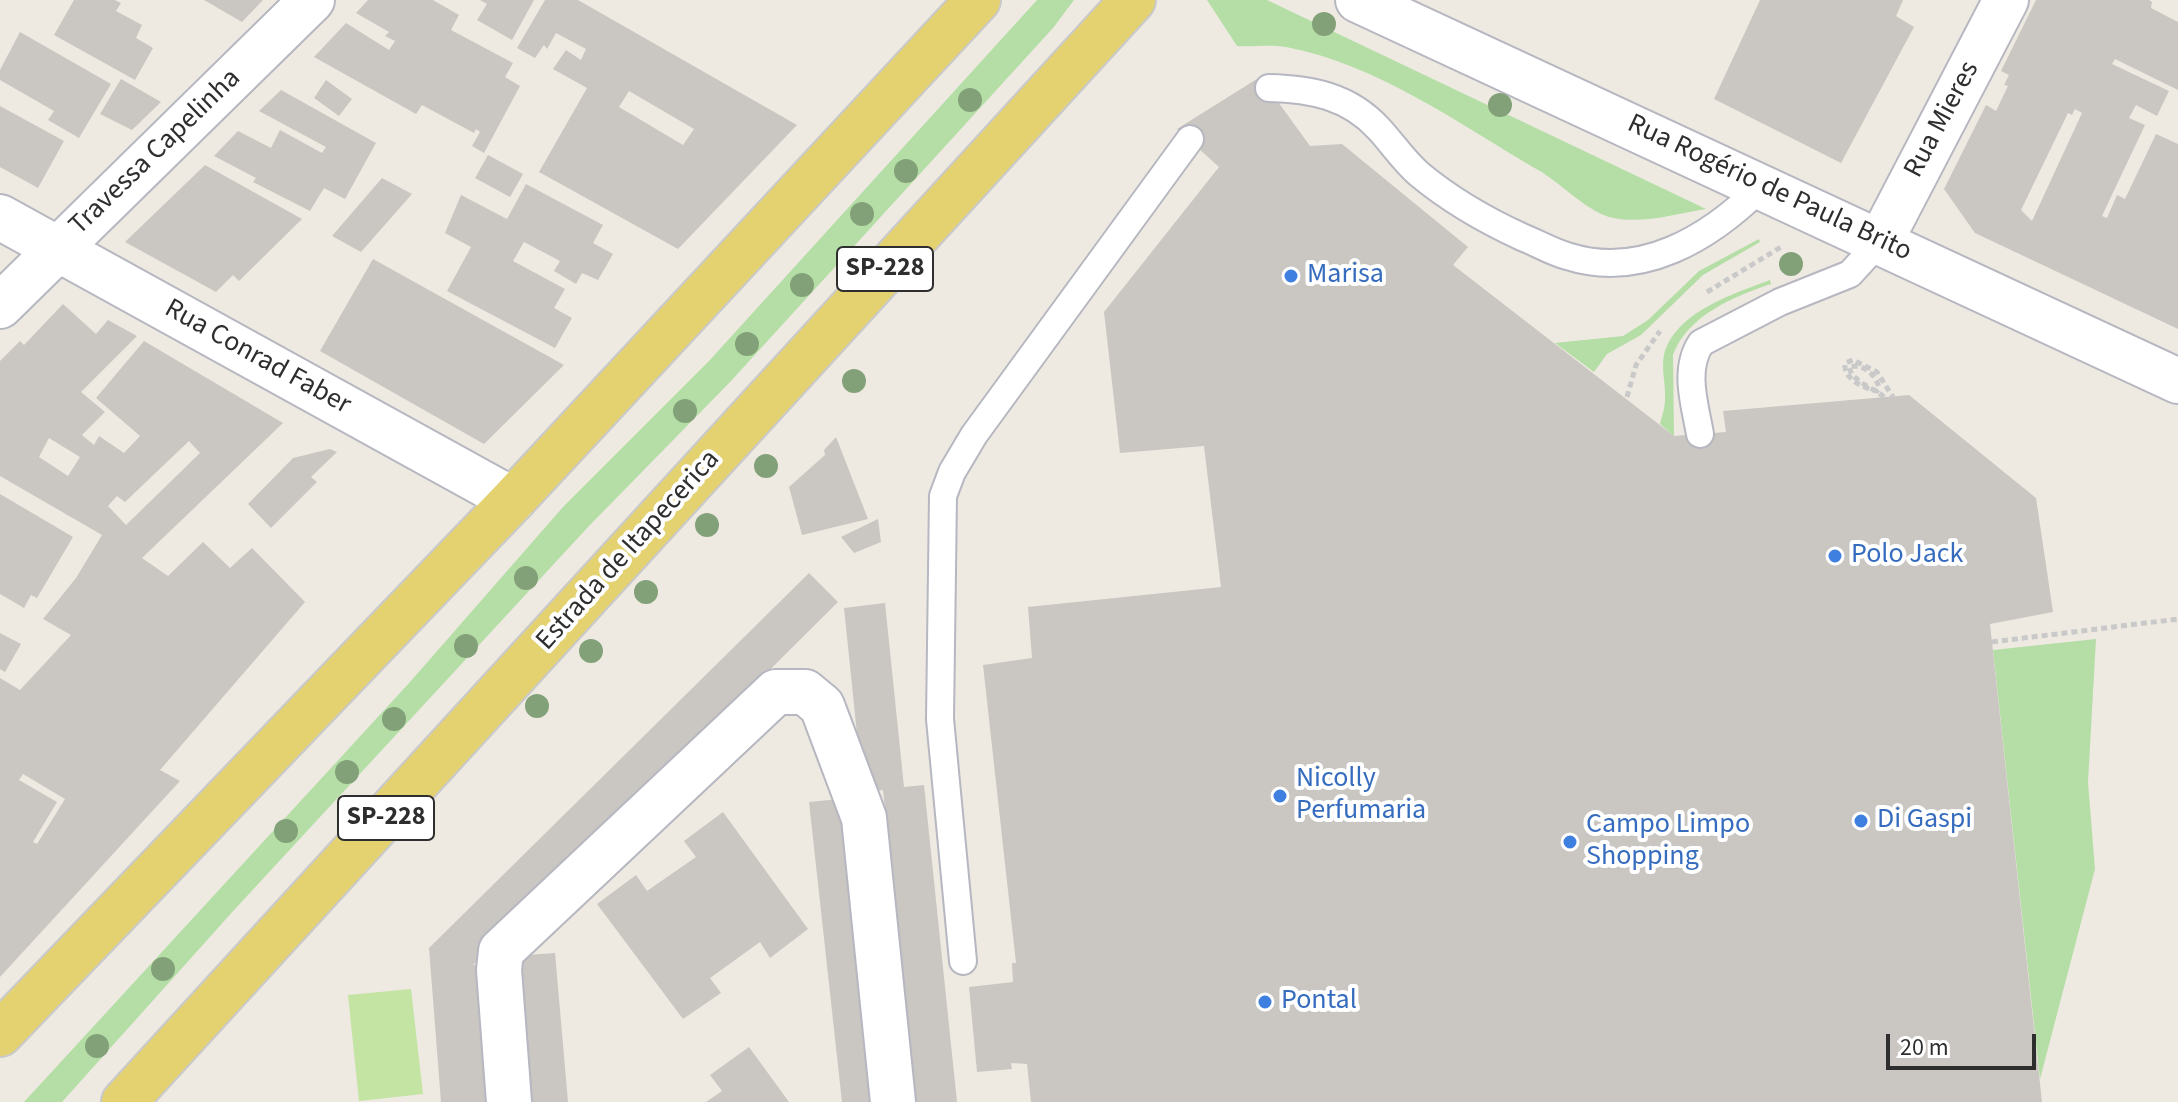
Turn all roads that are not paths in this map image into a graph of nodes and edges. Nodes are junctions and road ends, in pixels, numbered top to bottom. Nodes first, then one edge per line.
1 (312, 0) edge
2 (978, 0) edge
3 (1133, 0) edge
4 (1358, 0) edge
5 (2006, 0) edge
6 (1269, 88) dead end
7 (1190, 139) dead end
8 (1761, 187) junction
9 (0, 217) edge
10 (1881, 240) junction
11 (58, 249) junction
12 (0, 306) edge
13 (2178, 381) edge
14 (1700, 434) dead end
15 (513, 500) junction
16 (963, 961) dead end
17 (0, 1034) edge
18 (124, 1102) edge
19 (509, 1102) edge
20 (893, 1102) edge

1 - 11 street, Travessa Capelinha
2 - 15 main road
3 - 18 main road, Estrada de Itapecerica / SP-228
4 - 8 street, Rua Rogério de Paula Brito
5 - 10 street, Rua Mieres
6 - 8 lane
7 - 16 lane
8 - 10 street, Rua Rogério de Paula Brito
9 - 11 street, Rua Conrad Faber
10 - 13 street, Rua Rogério de Paula Brito
10 - 14 lane
11 - 12 street, Travessa Capelinha
11 - 15 street, Rua Conrad Faber
15 - 17 main road
19 - 20 street

